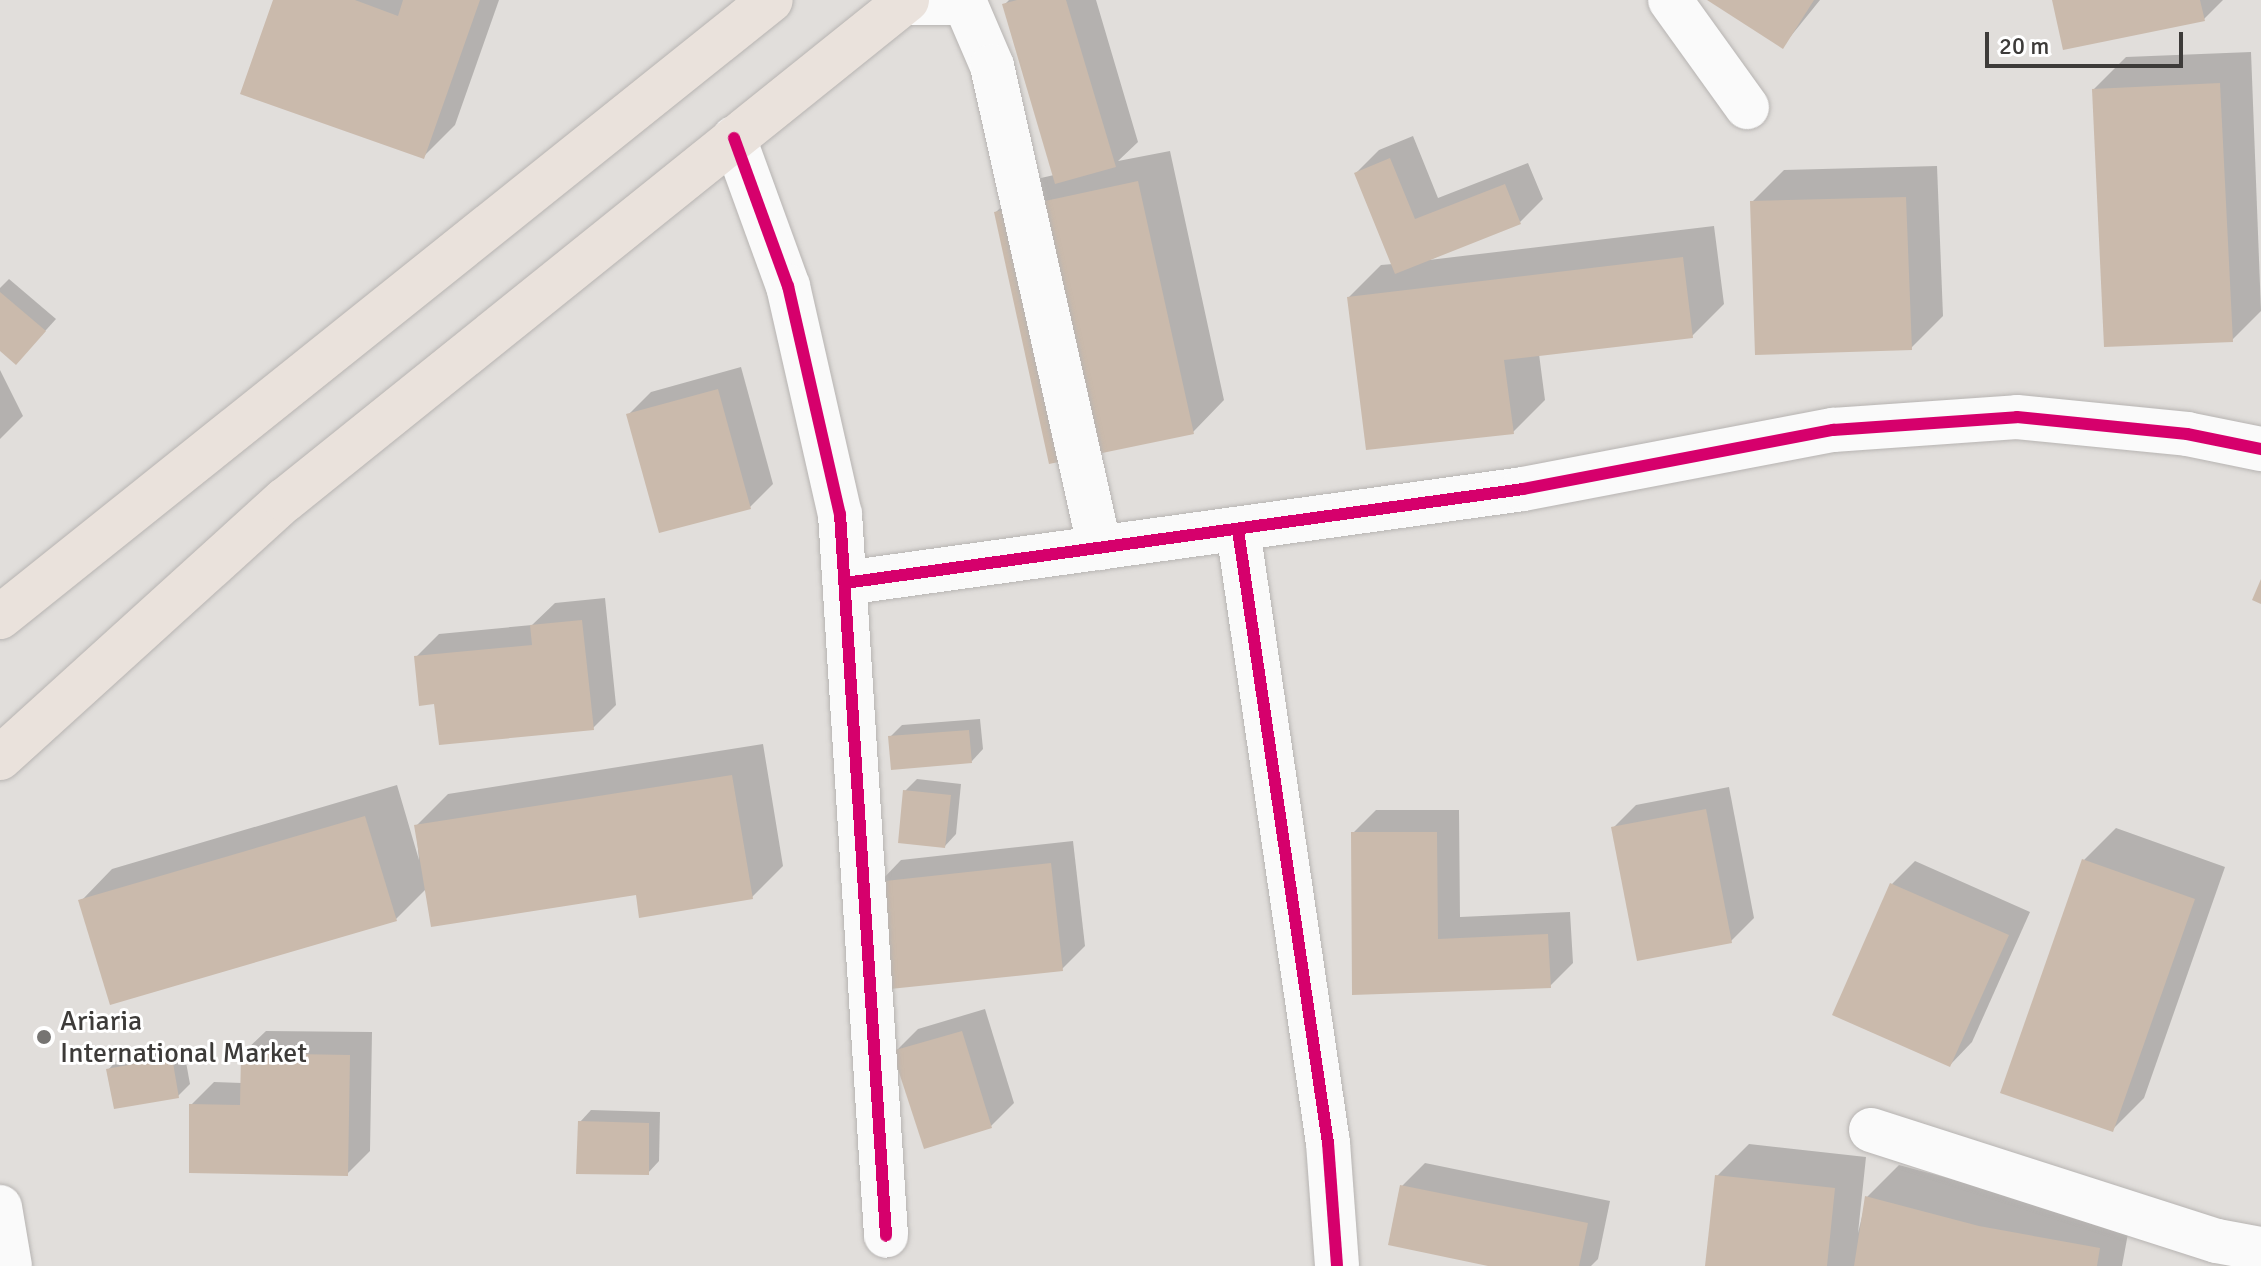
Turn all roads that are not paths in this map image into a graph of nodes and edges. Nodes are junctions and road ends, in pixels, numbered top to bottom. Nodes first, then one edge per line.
1 (771, 0) edge
2 (1670, 0) edge
3 (906, 1) edge
4 (1747, 107) dead end
5 (734, 138) junction
6 (2261, 449) edge
7 (1238, 530) junction
8 (1100, 548) junction
9 (845, 583) junction
10 (0, 617) edge
11 (0, 758) edge
12 (1871, 1130) dead end
13 (0, 1207) edge
14 (886, 1236) dead end
15 (2261, 1249) edge
16 (10, 1266) edge
17 (1337, 1266) edge

1 - 10 main road
2 - 4 street
3 - 5 main road
3 - 8 street
5 - 9 street
5 - 11 main road
6 - 7 street
7 - 8 street
7 - 17 street
8 - 9 street
9 - 14 street
12 - 15 street
13 - 16 street

